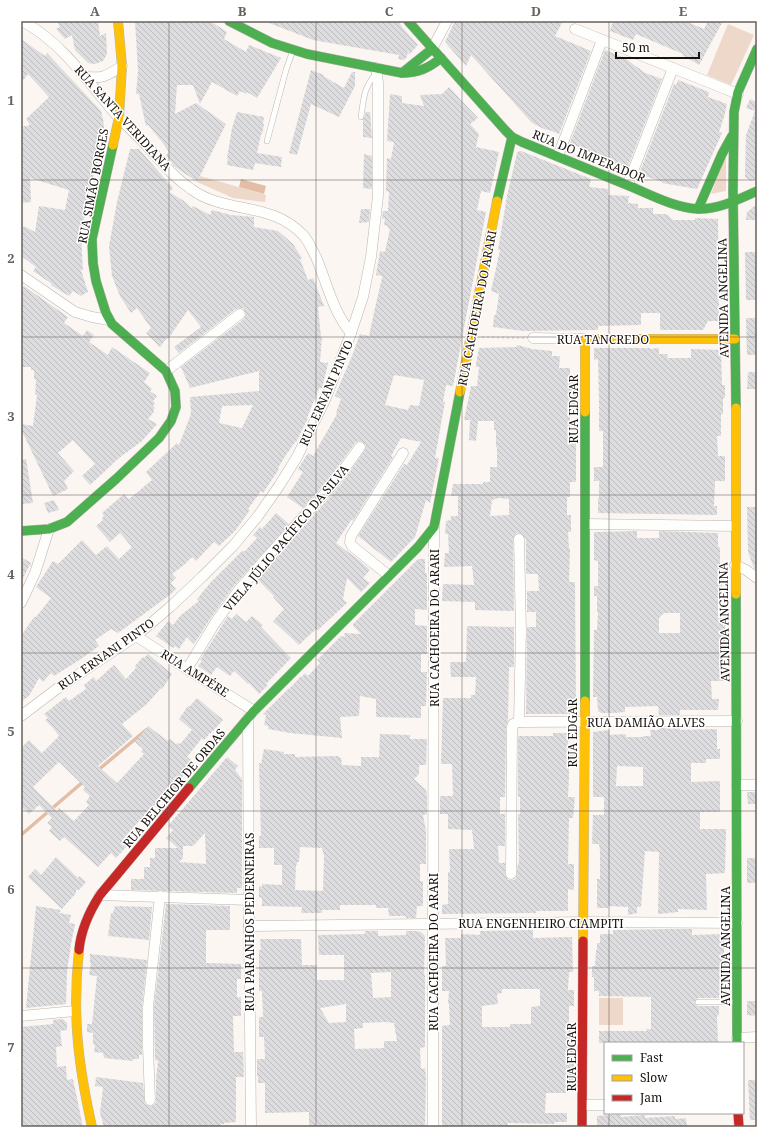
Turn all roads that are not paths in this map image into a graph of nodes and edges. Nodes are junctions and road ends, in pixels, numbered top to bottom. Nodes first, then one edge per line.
1 (22, 21) edge
2 (118, 21) edge
3 (229, 21) edge
4 (408, 21) edge
5 (447, 21) edge
6 (575, 29) dead end
7 (602, 40) junction
8 (432, 48) junction
9 (757, 49) edge
10 (293, 50) junction
11 (441, 58) junction
12 (122, 66) junction
13 (673, 68) junction
14 (376, 71) junction
15 (402, 73) junction
16 (85, 76) junction
17 (738, 94) junction
18 (360, 117) dead end
19 (119, 118) junction
20 (733, 134) junction
21 (512, 137) junction
22 (267, 141) dead end
23 (558, 156) junction
24 (628, 184) junction
25 (757, 191) edge
26 (733, 201) junction
27 (698, 209) junction
28 (21, 275) edge
29 (240, 314) dead end
30 (109, 320) junction
31 (351, 334) junction
32 (533, 338) road end
33 (585, 339) junction
34 (735, 339) junction
35 (166, 371) junction
36 (360, 447) dead end
37 (403, 453) dead end
38 (586, 524) junction
39 (735, 526) junction
40 (434, 527) junction
41 (49, 529) junction
42 (21, 531) edge
43 (519, 539) dead end
44 (735, 565) junction
45 (388, 575) junction
46 (757, 578) edge
47 (21, 603) edge
48 (136, 636) junction
49 (187, 669) junction
50 (251, 714) junction
51 (21, 716) edge
52 (737, 721) junction
53 (519, 722) junction
54 (584, 722) junction
55 (737, 785) junction
56 (757, 785) edge
57 (511, 874) dead end
58 (100, 895) junction
59 (160, 896) junction
60 (249, 900) junction
61 (584, 922) junction
62 (433, 923) junction
63 (737, 923) junction
64 (248, 926) junction
65 (698, 1002) dead end
66 (737, 1002) junction
67 (74, 1011) junction
68 (21, 1016) edge
69 (757, 1037) edge
70 (737, 1040) edge
71 (150, 1100) road end
72 (583, 1105) junction
73 (604, 1105) edge
74 (738, 1114) edge
75 (92, 1127) edge
76 (251, 1127) edge
77 (433, 1127) edge
78 (582, 1127) edge
79 (739, 1127) edge

1 - 16 street, RUA SANTA VERIDIANA
2 - 12 street, RUA SIMÃO BORGES
3 - 10 street
4 - 8 street, RUA DO IMPERADOR
5 - 8 street
6 - 7 street
7 - 13 street
7 - 23 street
8 - 11 street, RUA DO IMPERADOR
8 - 15 street
9 - 17 street, AVENIDA ANGELINA
10 - 14 street
10 - 22 lane
11 - 15 street
11 - 21 street, RUA DO IMPERADOR
12 - 16 street
12 - 19 street, RUA SIMÃO BORGES
13 - 17 street
13 - 24 street
14 - 15 street
14 - 18 lane
14 - 31 street, RUA ERNANI PINTO
16 - 19 street, RUA SANTA VERIDIANA
17 - 20 street, AVENIDA ANGELINA
19 - 30 street, RUA SIMÃO BORGES
19 - 31 street, RUA SANTA VERIDIANA
20 - 26 street, AVENIDA ANGELINA
20 - 27 street
21 - 23 street, RUA DO IMPERADOR
21 - 40 street, RUA CACHOEIRA DO ARARI
23 - 24 street, RUA DO IMPERADOR
24 - 27 street, RUA DO IMPERADOR
25 - 26 street, RUA DO IMPERADOR
26 - 27 street, RUA DO IMPERADOR
26 - 34 street, AVENIDA ANGELINA
28 - 30 street
29 - 35 street
30 - 35 street, RUA SIMÃO BORGES
31 - 48 street, RUA ERNANI PINTO
32 - 33 street, RUA TANCREDO
33 - 34 street, RUA TANCREDO
33 - 38 street, RUA EDGAR
34 - 39 street, AVENIDA ANGELINA
35 - 41 street, RUA SIMÃO BORGES
36 - 49 street, VIELA JÚLIO PACÍFICO DA SILVA
37 - 45 street
38 - 39 street
38 - 54 street, RUA EDGAR
39 - 44 street, AVENIDA ANGELINA
40 - 45 street, RUA BELCHIOR DE ORDAS
40 - 62 street, RUA CACHOEIRA DO ARARI
41 - 42 street, RUA SIMÃO BORGES
41 - 47 street
43 - 53 street
44 - 46 street
44 - 52 street, AVENIDA ANGELINA
45 - 50 street, RUA BELCHIOR DE ORDAS
48 - 49 street, RUA AMPÉRE
48 - 51 street, RUA ERNANI PINTO
49 - 50 street, RUA AMPÉRE
50 - 58 street, RUA BELCHIOR DE ORDAS
50 - 60 street, RUA PARANHOS PEDERNEIRAS
52 - 54 street, RUA DAMIÃO ALVES
52 - 55 street, AVENIDA ANGELINA
53 - 54 street, RUA DAMIÃO ALVES
53 - 57 street
54 - 61 street, RUA EDGAR
55 - 56 street
55 - 63 street, AVENIDA ANGELINA
58 - 59 street
58 - 67 street, RUA BELCHIOR DE ORDAS
59 - 60 street
59 - 71 street
60 - 64 street, RUA PARANHOS PEDERNEIRAS
61 - 62 street, RUA ENGENHEIRO CIAMPITI
61 - 63 street, RUA ENGENHEIRO CIAMPITI
61 - 72 street, RUA EDGAR
62 - 64 street, RUA ENGENHEIRO CIAMPITI
62 - 77 street, RUA CACHOEIRA DO ARARI
63 - 66 street, AVENIDA ANGELINA
64 - 76 street, RUA PARANHOS PEDERNEIRAS
65 - 66 lane
66 - 70 street, AVENIDA ANGELINA
67 - 68 street
67 - 75 street, RUA BELCHIOR DE ORDAS
69 - 70 street
72 - 73 street
72 - 78 street, RUA EDGAR
74 - 79 street

